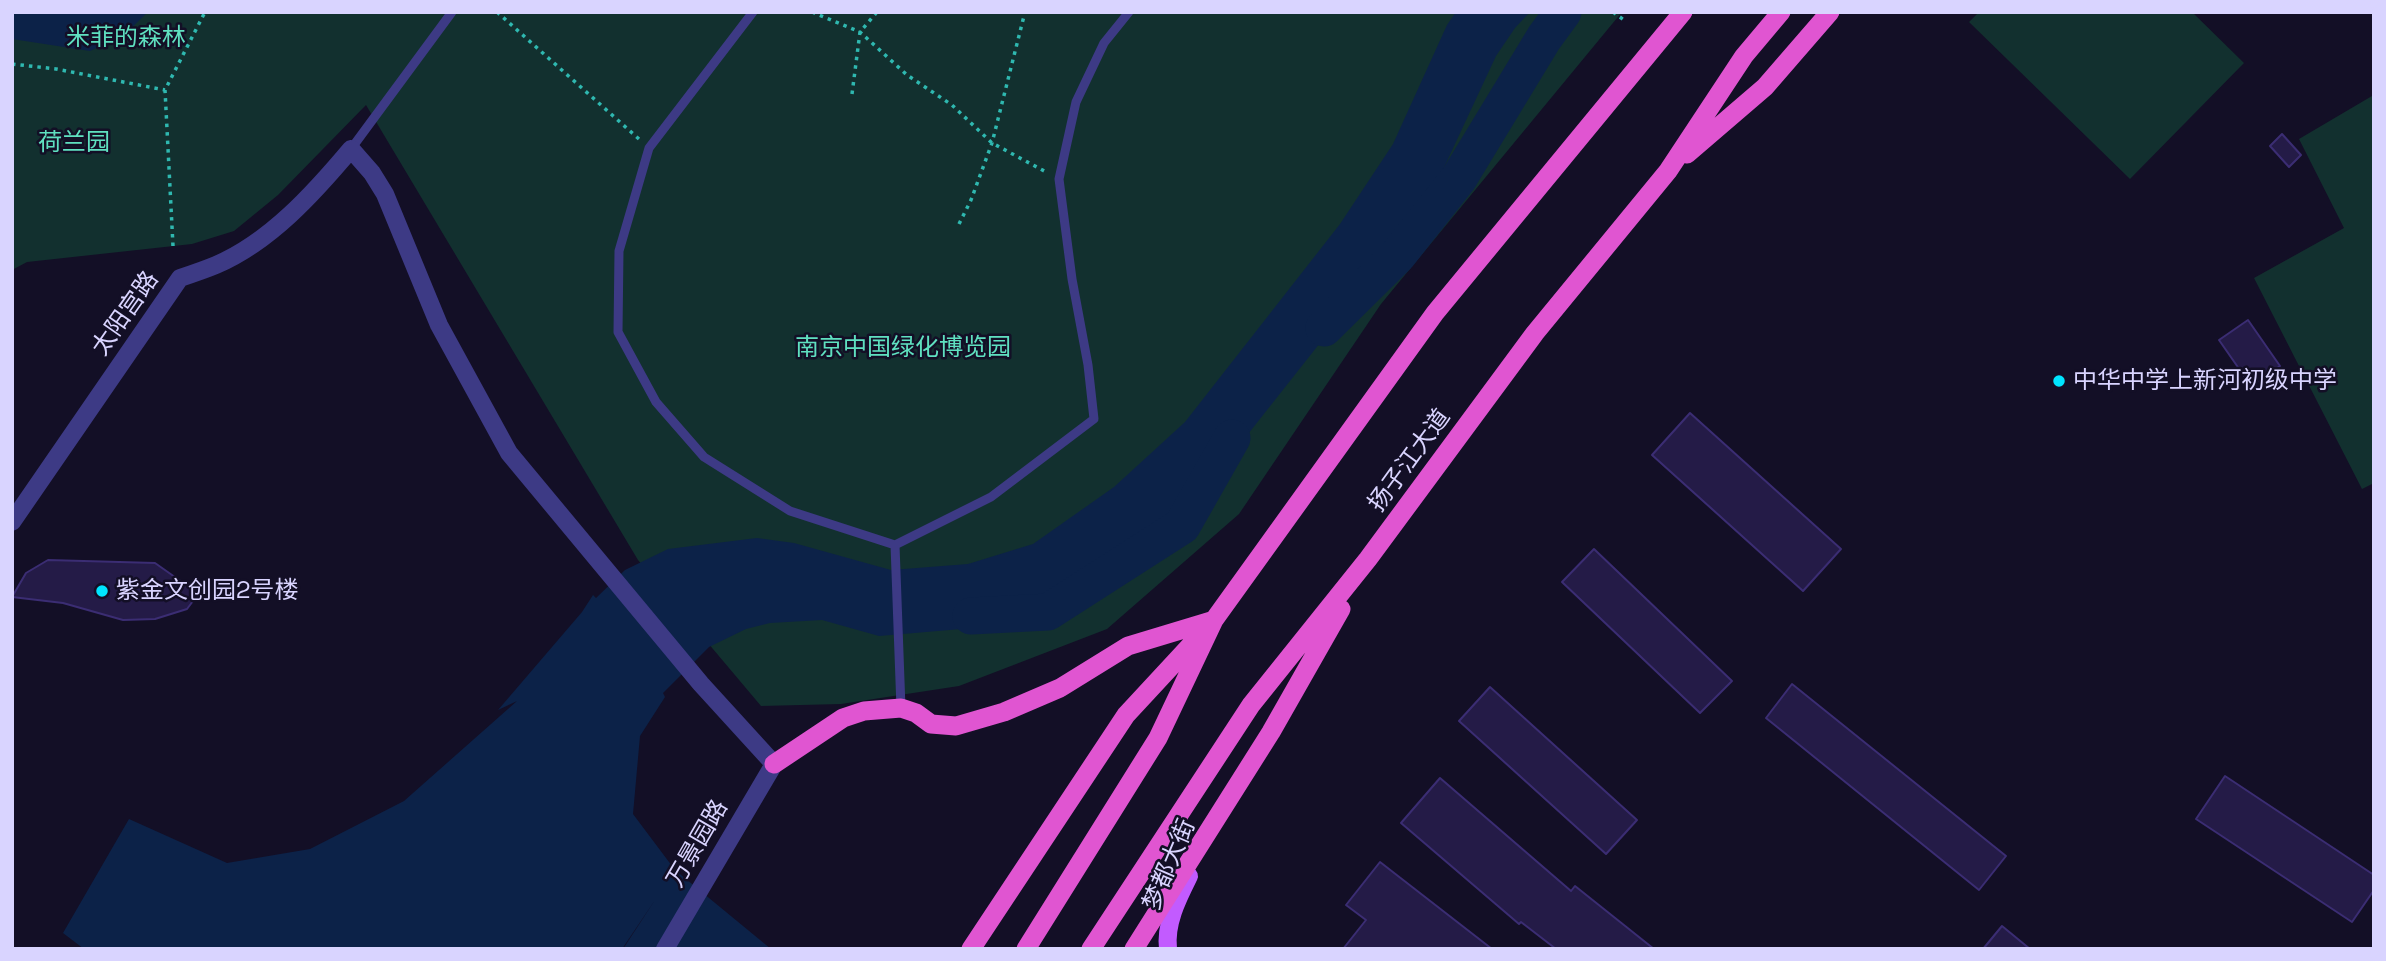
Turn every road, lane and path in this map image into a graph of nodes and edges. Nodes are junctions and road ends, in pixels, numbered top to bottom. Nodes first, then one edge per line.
1 (205, 12) edge
2 (452, 12) edge
3 (497, 12) edge
4 (753, 12) edge
5 (812, 12) edge
6 (877, 12) edge
7 (1026, 12) edge
8 (1129, 12) edge
9 (1613, 12) edge
10 (1683, 12) edge
11 (1781, 12) edge
12 (1830, 12) edge
13 (1624, 20) dead end
14 (860, 32) junction
15 (12, 64) edge
16 (165, 90) junction
17 (852, 94) dead end
18 (992, 143) junction
19 (649, 148) junction
20 (351, 149) junction
21 (1668, 171) junction
22 (1059, 178) junction
23 (959, 224) dead end
24 (173, 246) dead end
25 (12, 522) edge
26 (895, 545) junction
27 (1368, 559) junction
28 (1214, 620) junction
29 (901, 708) junction
30 (774, 764) junction
31 (1225, 803) junction
32 (665, 949) edge
33 (971, 949) edge
34 (1026, 949) edge
35 (1091, 949) edge
36 (1134, 949) edge
37 (1168, 949) edge

1 - 16 path
2 - 20 lane
3 - 19 path
4 - 19 lane
5 - 14 path
6 - 14 path
7 - 18 path
8 - 22 lane
9 - 13 path
10 - 28 highway
11 - 21 highway, 扬子江大道
12 - 21 highway
14 - 17 path
14 - 18 path
15 - 16 path
16 - 24 path
18 - 22 path
18 - 23 path
19 - 26 lane
20 - 25 street, 太阳宫路
20 - 30 street
21 - 27 highway, 扬子江大道
22 - 26 lane
26 - 29 lane
27 - 31 highway
27 - 35 highway, 扬子江大道
28 - 29 highway
28 - 33 highway
28 - 34 highway
29 - 30 highway
30 - 32 street, 万景园路
31 - 36 highway
31 - 37 main road, 梦都大街

